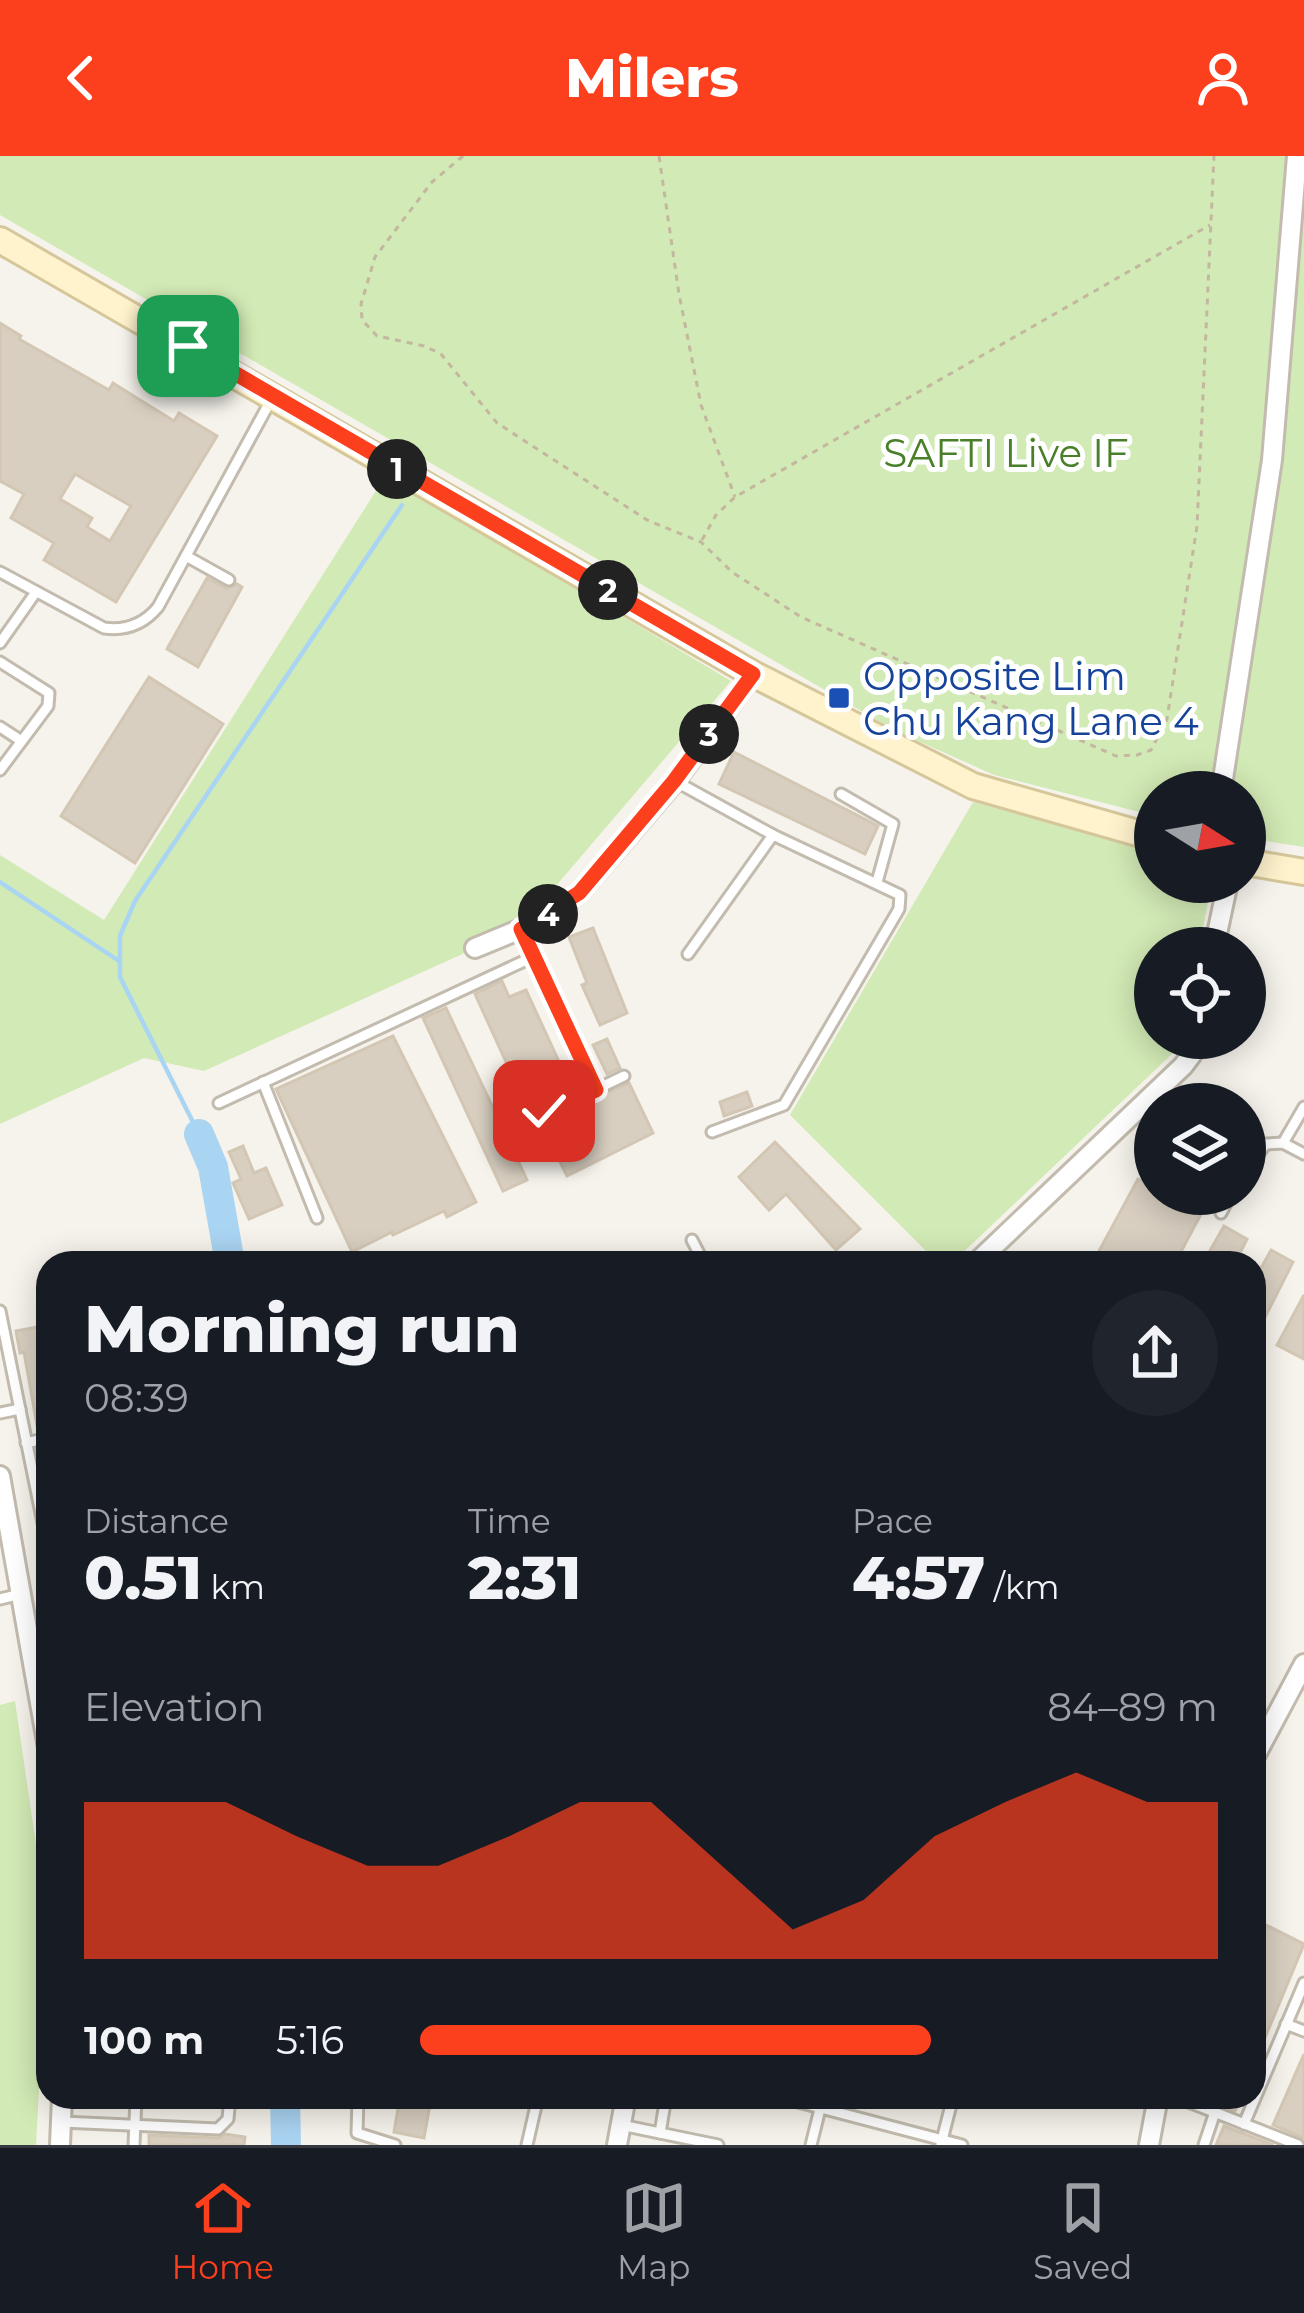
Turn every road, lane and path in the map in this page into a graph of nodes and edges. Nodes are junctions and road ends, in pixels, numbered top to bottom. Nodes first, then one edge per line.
1 (463, 156) edge
2 (658, 156) edge
3 (1214, 156) edge
4 (1297, 156) edge
5 (1210, 225) junction
6 (0, 240) edge
7 (274, 395) junction
8 (735, 497) junction
9 (701, 542) junction
10 (186, 556) junction
11 (0, 572) edge
12 (230, 580) dead end
13 (36, 592) junction
14 (0, 643) edge
15 (0, 662) edge
16 (753, 674) junction
17 (0, 727) edge
18 (20, 740) junction
19 (0, 770) edge
20 (1224, 771) edge
21 (674, 781) junction
22 (841, 794) dead end
23 (1134, 832) edge
24 (773, 835) junction
25 (1266, 866) edge
26 (1304, 872) edge
27 (877, 882) junction
28 (521, 929) junction
29 (476, 947) dead end
30 (688, 954) dead end
31 (535, 956) junction
32 (1187, 1059) edge
33 (624, 1076) dead end
34 (263, 1082) junction
35 (596, 1090) junction
36 (219, 1103) dead end
37 (1304, 1107) edge
38 (544, 1111) dead end
39 (712, 1132) dead end
40 (1283, 1143) junction
41 (1266, 1144) edge
42 (1304, 1154) edge
43 (317, 1218) dead end
44 (692, 1240) dead end
45 (698, 1251) edge
46 (989, 1251) edge
47 (0, 1311) edge
48 (20, 1409) junction
49 (0, 1413) edge
50 (36, 1441) edge
51 (26, 1443) junction
52 (0, 1476) edge
53 (34, 1481) joint
54 (36, 1491) edge
55 (21, 1594) junction
56 (0, 1599) edge
57 (1304, 1664) edge
58 (36, 1680) edge
59 (1266, 1735) edge
60 (1304, 1983) edge
61 (1286, 2024) junction
62 (1304, 2031) edge
63 (1266, 2072) edge
64 (62, 2109) edge
65 (136, 2109) edge
66 (227, 2109) edge
67 (358, 2109) edge
68 (535, 2109) edge
69 (624, 2109) edge
70 (664, 2109) edge
71 (820, 2109) edge
72 (843, 2109) edge
73 (950, 2109) edge
74 (1156, 2109) edge
75 (1204, 2109) edge
76 (1250, 2109) edge
77 (1214, 2113) junction
78 (61, 2122) junction
79 (1244, 2124) junction
80 (135, 2125) junction
81 (621, 2125) junction
82 (191, 2128) junction
83 (660, 2133) junction
84 (942, 2142) edge
85 (60, 2145) edge
86 (134, 2145) edge
87 (190, 2145) edge
88 (395, 2145) edge
89 (527, 2145) edge
90 (617, 2145) edge
91 (718, 2145) edge
92 (811, 2145) edge
93 (962, 2145) edge
94 (1149, 2145) edge
95 (1204, 2145) edge
96 (1298, 2145) edge

1 - 9 path
2 - 8 path
3 - 5 path
4 - 20 street
5 - 8 path
5 - 9 path
6 - 7 main road
7 - 10 lane
7 - 16 main road
8 - 9 path
10 - 12 lane
10 - 13 lane
11 - 13 lane
13 - 14 lane
15 - 18 lane
16 - 21 street
16 - 23 main road
17 - 18 lane
18 - 19 lane
21 - 24 lane
21 - 28 street
22 - 27 lane
24 - 27 lane
24 - 30 lane
25 - 26 main road
27 - 39 lane
28 - 29 street
28 - 31 lane
31 - 34 lane
31 - 35 lane
32 - 46 street
33 - 35 lane
34 - 36 lane
34 - 43 lane
35 - 38 lane
37 - 40 lane
40 - 41 lane
40 - 42 lane
44 - 45 lane
47 - 48 lane
48 - 49 lane
48 - 51 lane
50 - 51 lane
51 - 53 lane
52 - 55 street
53 - 54 lane
55 - 56 lane
55 - 58 street
57 - 59 street
60 - 61 lane
61 - 62 lane
61 - 63 lane
64 - 78 street
65 - 80 lane
66 - 82 lane
67 - 88 lane
68 - 89 lane
69 - 81 street
70 - 83 lane
71 - 92 lane
72 - 84 lane
73 - 84 lane
74 - 94 street
75 - 77 lane
76 - 79 lane
77 - 79 lane
77 - 95 lane
78 - 80 lane
78 - 85 street
79 - 96 lane
80 - 82 lane
80 - 86 lane
81 - 83 lane
81 - 90 street
82 - 87 lane
83 - 91 lane
84 - 93 lane

